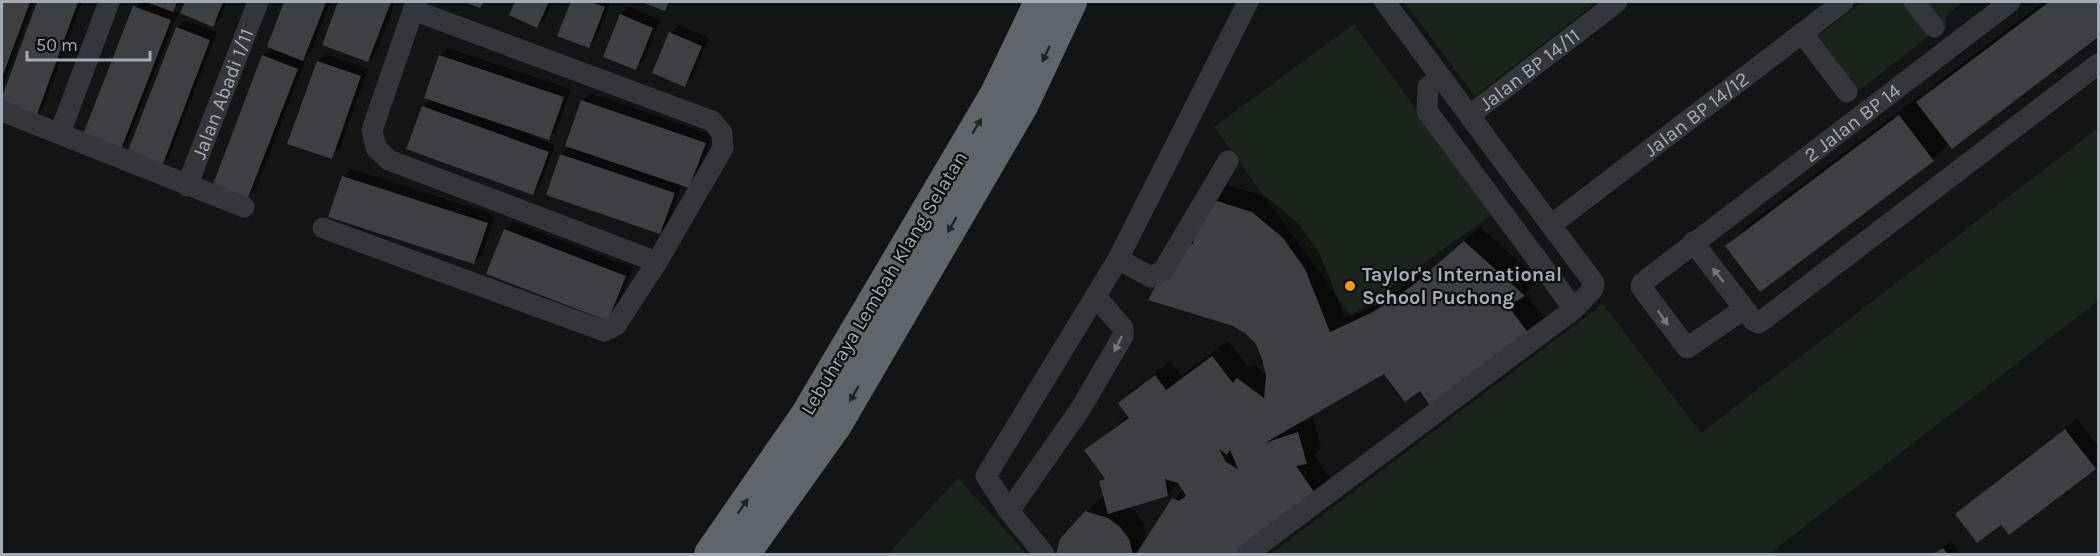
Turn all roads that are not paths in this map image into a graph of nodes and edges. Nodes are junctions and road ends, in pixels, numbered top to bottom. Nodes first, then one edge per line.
1 (109, 2) edge
2 (258, 2) edge
3 (1040, 2) edge
4 (1071, 2) edge
5 (1248, 2) edge
6 (1385, 2) edge
7 (1617, 2) edge
8 (1843, 2) edge
9 (1914, 2) edge
10 (2010, 2) edge
11 (415, 6) edge
12 (1934, 27) dead end
13 (1802, 33) junction
14 (2098, 64) edge
15 (1440, 78) junction
16 (1847, 92) dead end
17 (2, 111) edge
18 (1470, 115) junction
19 (60, 133) junction
20 (1228, 161) dead end
21 (187, 186) junction
22 (244, 207) dead end
23 (1551, 225) junction
24 (323, 228) dead end
25 (1693, 242) junction
26 (1118, 259) junction
27 (657, 262) junction
28 (1096, 297) junction
29 (1574, 309) junction
30 (1744, 309) junction
31 (1009, 511) junction
32 (710, 555) edge
33 (744, 555) edge
34 (1044, 555) edge
35 (1248, 555) edge

1 - 19 street
2 - 21 street, Jalan Abadi 1/11
32 -> 3 highway, Lebuhraya Lembah Klang Selatan
4 -> 33 highway, Lebuhraya Lembah Klang Selatan
5 - 26 street
6 - 15 street
7 - 18 street, Jalan BP 14/11
8 - 13 street, Jalan BP 14/12
9 - 12 street
10 - 25 street, 2 Jalan BP 14
11 - 27 street
11 - 27 street
13 - 16 street
13 - 23 street, Jalan BP 14/12
14 - 30 street
15 - 18 street
15 - 29 street
17 - 19 street
18 - 23 street
19 - 21 street
20 - 26 street
21 - 22 street
23 - 29 street
24 - 27 street
30 -> 25 street
25 -> 30 street, 2 Jalan BP 14
26 - 28 street
28 - 31 street
28 -> 31 street
29 - 35 street
31 - 34 street

